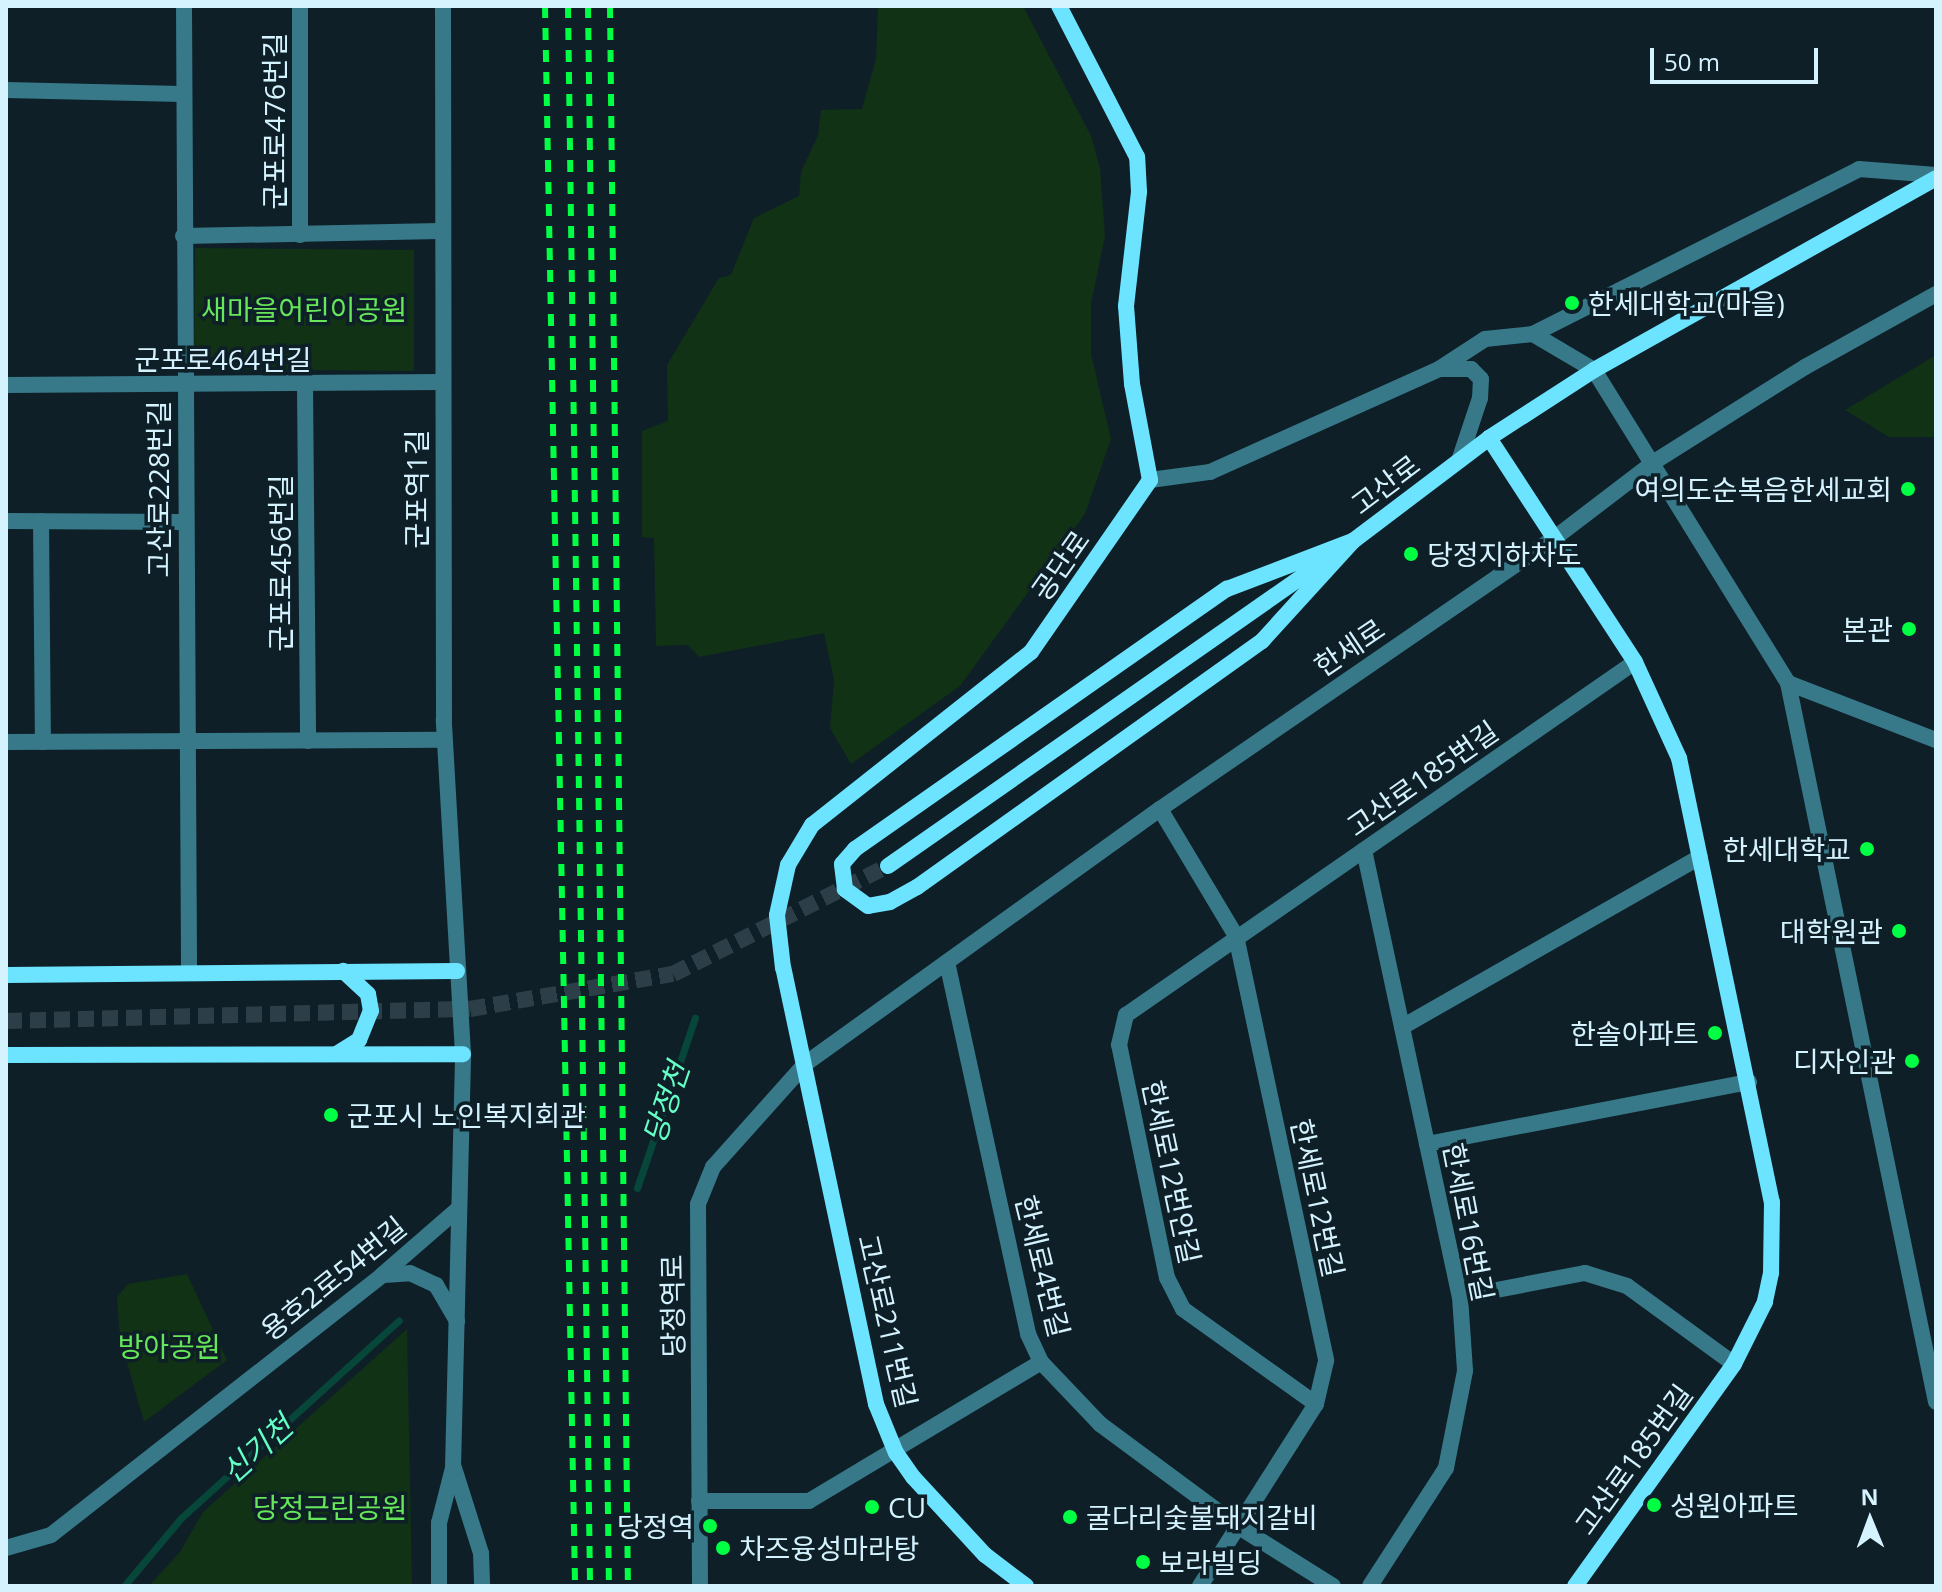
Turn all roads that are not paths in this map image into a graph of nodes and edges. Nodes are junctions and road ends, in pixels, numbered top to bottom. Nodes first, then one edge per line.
1 (184, 6) edge
2 (300, 6) edge
3 (443, 6) edge
4 (1059, 6) edge
5 (6, 90) edge
6 (182, 94) junction
7 (1936, 177) edge
8 (440, 231) junction
9 (300, 235) junction
10 (183, 236) junction
11 (1936, 294) edge
12 (1533, 334) junction
13 (1439, 369) junction
14 (1594, 370) junction
15 (441, 382) junction
16 (6, 385) edge
17 (305, 385) junction
18 (183, 386) junction
19 (1489, 438) junction
20 (1459, 461) junction
21 (1654, 462) junction
22 (1150, 480) junction
23 (6, 521) edge
24 (41, 521) junction
25 (184, 522) junction
26 (1556, 537) junction
27 (1353, 541) junction
28 (1635, 662) junction
29 (1788, 683) junction
30 (444, 740) junction
31 (1936, 740) edge
32 (187, 741) junction
33 (308, 741) junction
34 (6, 742) edge
35 (43, 742) junction
36 (1160, 809) junction
37 (1364, 850) junction
38 (1700, 857) junction
39 (888, 866) tunnel mouth
40 (1236, 936) junction
41 (947, 962) junction
42 (343, 971) junction
43 (457, 971) junction
44 (189, 973) junction
45 (6, 975) edge
46 (1402, 1027) junction
47 (336, 1054) junction
48 (463, 1054) junction
49 (6, 1055) edge
50 (805, 1064) junction
51 (1749, 1082) junction
52 (1427, 1144) junction
53 (458, 1209) junction
54 (382, 1275) junction
55 (1460, 1297) junction
56 (457, 1323) junction
57 (1041, 1362) junction
58 (1734, 1364) junction
59 (1936, 1402) edge
60 (1316, 1404) junction
61 (896, 1453) junction
62 (453, 1468) junction
63 (699, 1501) junction
64 (1239, 1527) junction
65 (6, 1548) edge
66 (439, 1586) edge
67 (482, 1586) edge
68 (700, 1586) edge
69 (1026, 1586) edge
70 (1200, 1586) edge
71 (1333, 1586) edge
72 (1370, 1586) edge
73 (1575, 1586) edge

1 - 6 street, 고산로228번길
2 - 9 street, 군포로476번길
3 - 8 street, 군포역1길
4 - 22 street
5 - 6 street
6 - 10 street, 고산로228번길
7 - 12 street
7 - 14 street, 고산로
8 - 9 street
8 - 15 street, 군포역1길
9 - 10 street
10 - 18 street, 고산로228번길
11 - 21 street, 한세로
12 - 13 street
12 - 14 street
13 - 20 street
13 - 22 street
14 - 19 street, 고산로
14 - 21 street
15 - 17 street, 군포로464번길
15 - 30 street, 군포역1길
16 - 18 street, 군포로464번길
17 - 18 street, 군포로464번길
17 - 33 street, 군포로456번길
18 - 25 street, 고산로228번길
19 - 20 street, 고산로
19 - 26 street, 고산로185번길
20 - 27 street, 고산로
21 - 26 street, 한세로
21 - 29 street
22 - 50 street, 공단로
23 - 24 street
24 - 25 street
24 - 35 street
25 - 32 street, 고산로228번길
26 - 28 street, 고산로185번길
26 - 36 street, 한세로
27 - 27 street
27 - 39 street, 고산로
28 - 37 street, 고산로185번길
28 - 38 street, 고산로185번길
29 - 31 street
29 - 59 street
30 - 33 street
30 - 43 street, 군포역1길
32 - 33 street
32 - 35 street
32 - 44 street, 고산로228번길
34 - 35 street
36 - 40 street, 한세로12번길
36 - 41 street, 한세로
37 - 40 street, 고산로185번길
37 - 46 street, 한세로16번길
38 - 46 street
38 - 51 street, 고산로185번길
40 - 60 street, 한세로12번길
40 - 60 street, 한세로12번안길
41 - 50 street, 한세로
41 - 57 street, 한세로4번길
42 - 43 street
42 - 44 street
42 - 47 street
43 - 48 street
44 - 45 street
46 - 52 street, 한세로16번길
47 - 48 street
47 - 49 street
48 - 53 street
50 - 61 street, 고산로211번길
50 - 63 street, 당정역로
51 - 52 street
51 - 58 street, 고산로185번길
52 - 55 street, 한세로16번길
53 - 54 street, 용호2로54번길
53 - 56 street
54 - 56 street
54 - 65 street, 용호2로54번길
55 - 58 street
55 - 72 street, 한세로16번길
56 - 62 street
57 - 61 street
57 - 64 street, 한세로4번길
58 - 73 street, 고산로185번길
60 - 64 street, 한세로12번길
61 - 63 street
61 - 69 street, 고산로211번길
62 - 66 street
62 - 67 street
63 - 68 street, 당정역로
64 - 70 street, 한세로12번길
64 - 71 street, 한세로4번길

